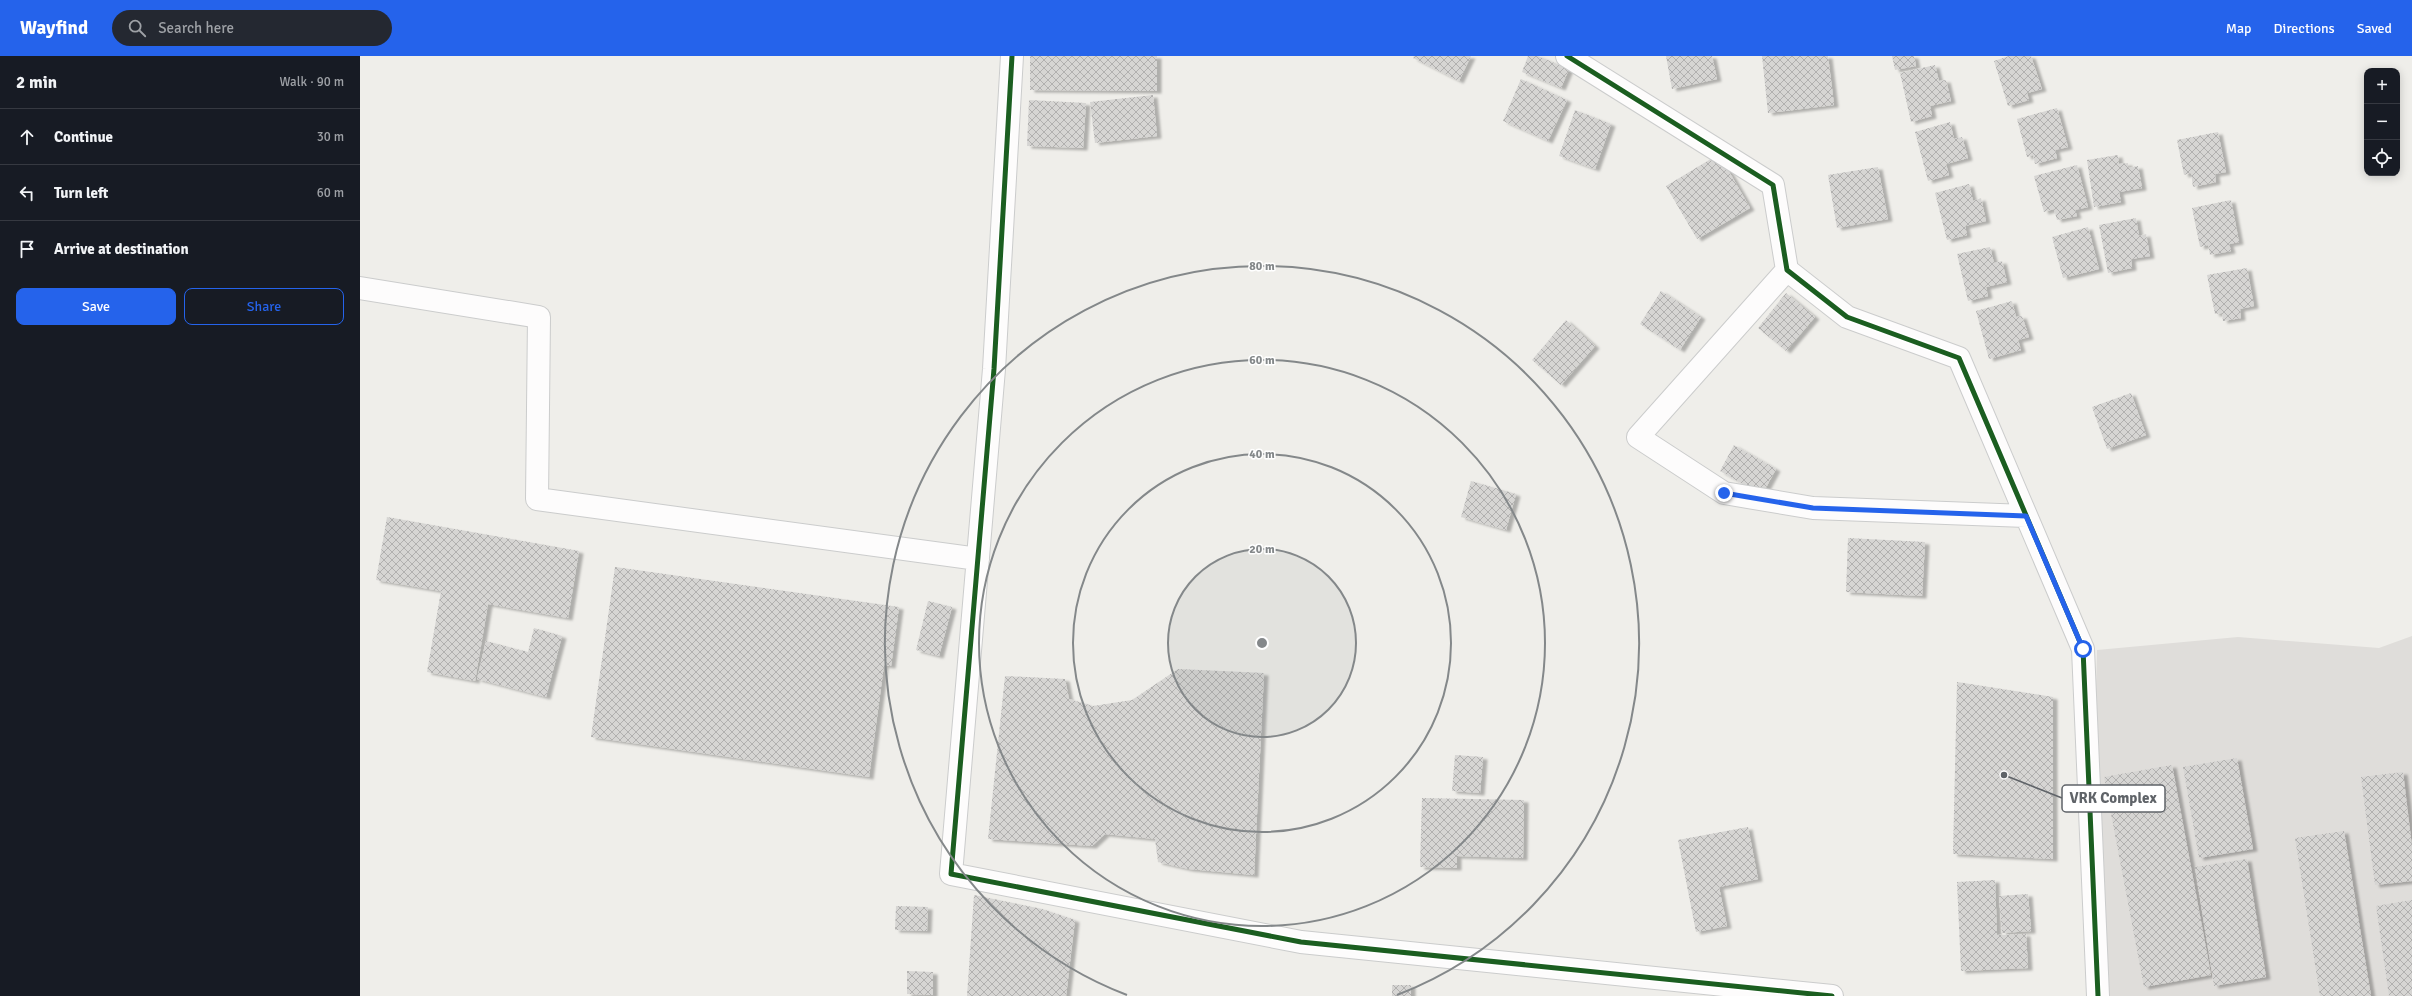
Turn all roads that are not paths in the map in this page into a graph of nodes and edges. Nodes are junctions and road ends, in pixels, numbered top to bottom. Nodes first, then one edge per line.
1 (1012, 56) edge
2 (1567, 56) edge
3 (1786, 270) junction
4 (360, 288) edge
5 (2026, 516) junction
6 (978, 559) junction
7 (1832, 996) edge
8 (2098, 996) edge

1 - 6 street
2 - 3 street
3 - 5 street
3 - 5 street
4 - 6 street
5 - 8 street
6 - 7 street

